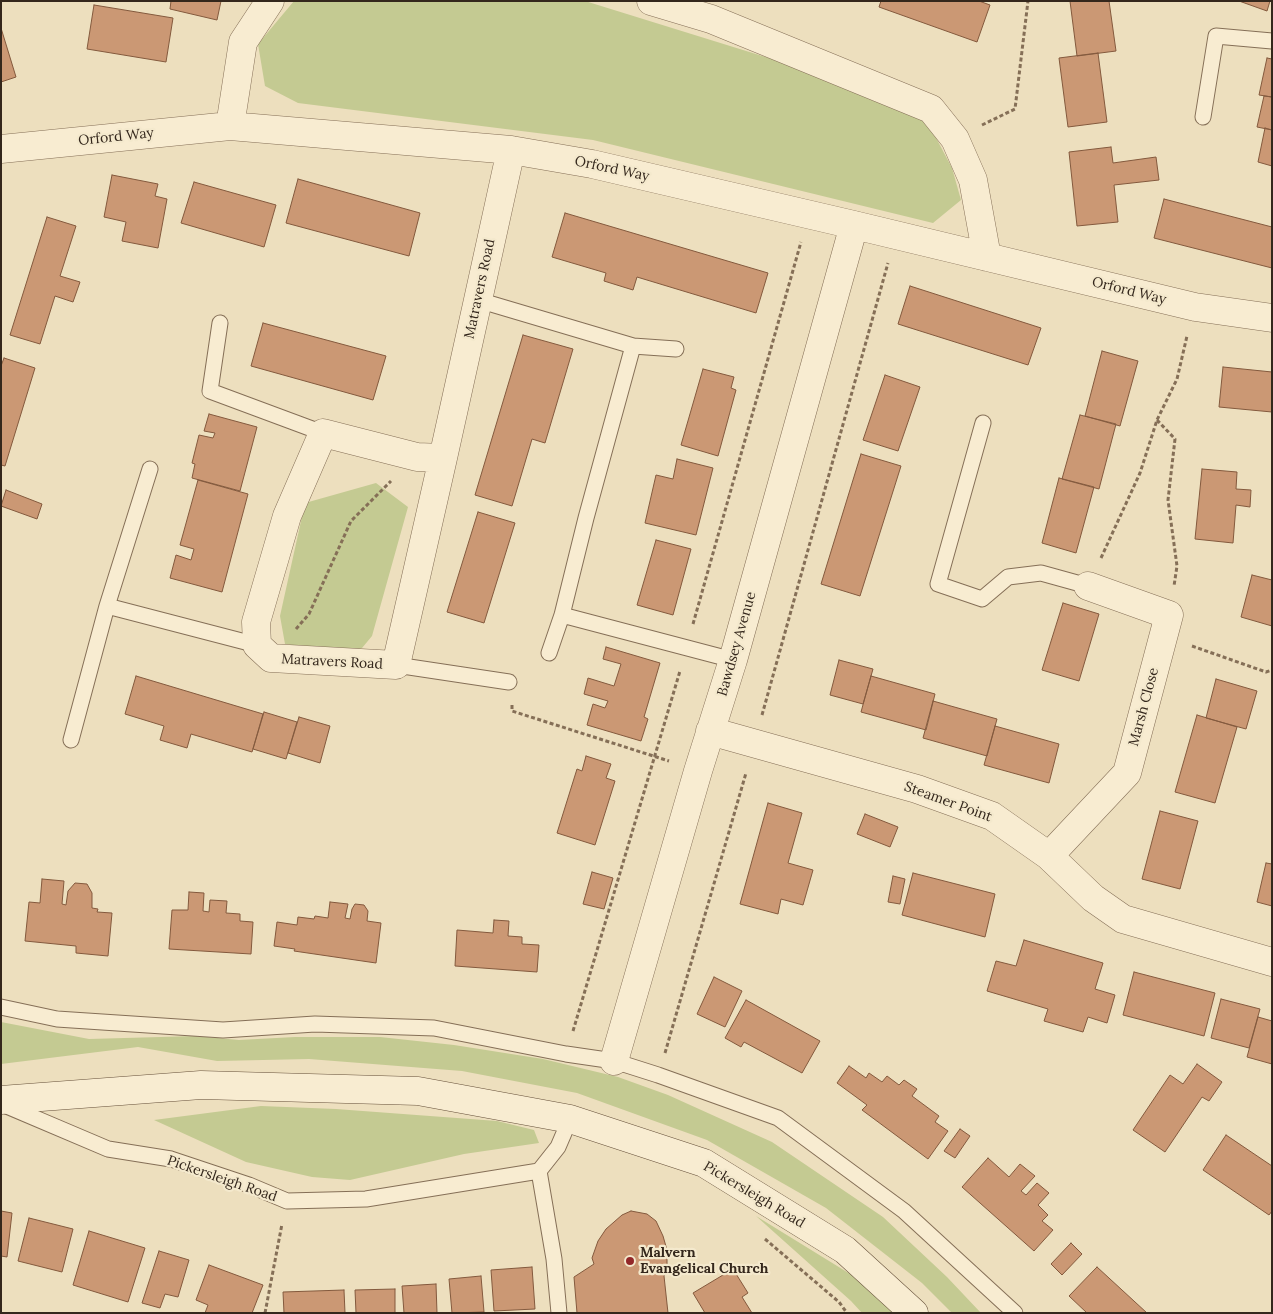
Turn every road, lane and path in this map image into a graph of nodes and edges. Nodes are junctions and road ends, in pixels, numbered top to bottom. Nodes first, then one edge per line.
1 (270, 1) edge
2 (651, 1) edge
3 (1028, 1) edge
4 (1272, 41) edge
5 (1203, 117) dead end
6 (230, 126) junction
7 (955, 139) junction
8 (1, 149) edge
9 (511, 150) junction
10 (854, 225) junction
11 (896, 236) junction
12 (987, 257) junction
13 (478, 300) junction
14 (1195, 307) junction
15 (1272, 318) edge
16 (220, 322) dead end
17 (633, 346) junction
18 (676, 349) dead end
19 (1158, 420) junction
20 (983, 423) dead end
21 (323, 433) junction
22 (430, 457) junction
23 (150, 469) dead end
24 (1088, 586) junction
25 (107, 606) junction
26 (562, 615) junction
27 (1169, 615) junction
28 (264, 652) junction
29 (549, 653) dead end
30 (733, 660) junction
31 (396, 665) junction
32 (1272, 670) edge
33 (1266, 672) junction
34 (1272, 675) edge
35 (509, 682) joint
36 (710, 731) junction
37 (71, 740) dead end
38 (754, 744) junction
39 (698, 771) junction
40 (1049, 856) junction
41 (1272, 962) edge
42 (1, 1007) edge
43 (614, 1061) junction
44 (658, 1075) junction
45 (1, 1102) edge
46 (570, 1119) junction
47 (539, 1171) junction
48 (287, 1201) junction
49 (265, 1313) edge
50 (559, 1313) edge
51 (914, 1313) edge
52 (1015, 1313) edge

1 - 6 street
2 - 7 street
3 - 7 path
4 - 5 lane
6 - 8 street, Orford Way
6 - 9 street, Orford Way
7 - 12 street
9 - 10 street, Orford Way
9 - 13 street, Matravers Road
10 - 11 street, Orford Way
10 - 30 street, Bawdsey Avenue
11 - 12 street, Orford Way
11 - 38 path
12 - 14 street, Orford Way
13 - 17 lane
13 - 22 street, Matravers Road
14 - 15 street, Orford Way
14 - 19 path
16 - 21 lane
17 - 18 lane
17 - 26 lane
19 - 24 path
19 - 27 path
20 - 24 lane
21 - 22 street
21 - 28 street
22 - 28 path
22 - 31 street, Matravers Road
23 - 25 lane
24 - 27 street
25 - 28 lane
25 - 37 lane
26 - 29 lane
26 - 30 lane
27 - 33 path
27 - 40 street, Marsh Close
28 - 31 street, Matravers Road
30 - 36 street, Bawdsey Avenue
31 - 35 lane
32 - 33 path
33 - 34 path
35 - 39 path
36 - 38 street, Steamer Point
36 - 39 street, Bawdsey Avenue
38 - 40 street, Steamer Point
38 - 44 path
39 - 43 street, Bawdsey Avenue
40 - 41 street, Steamer Point
42 - 43 lane
43 - 44 lane
44 - 52 lane
45 - 46 street, Pickersleigh Road
45 - 48 lane, Pickersleigh Road
46 - 47 lane
46 - 51 street, Pickersleigh Road
47 - 48 lane, Pickersleigh Road
47 - 50 lane
48 - 49 path

